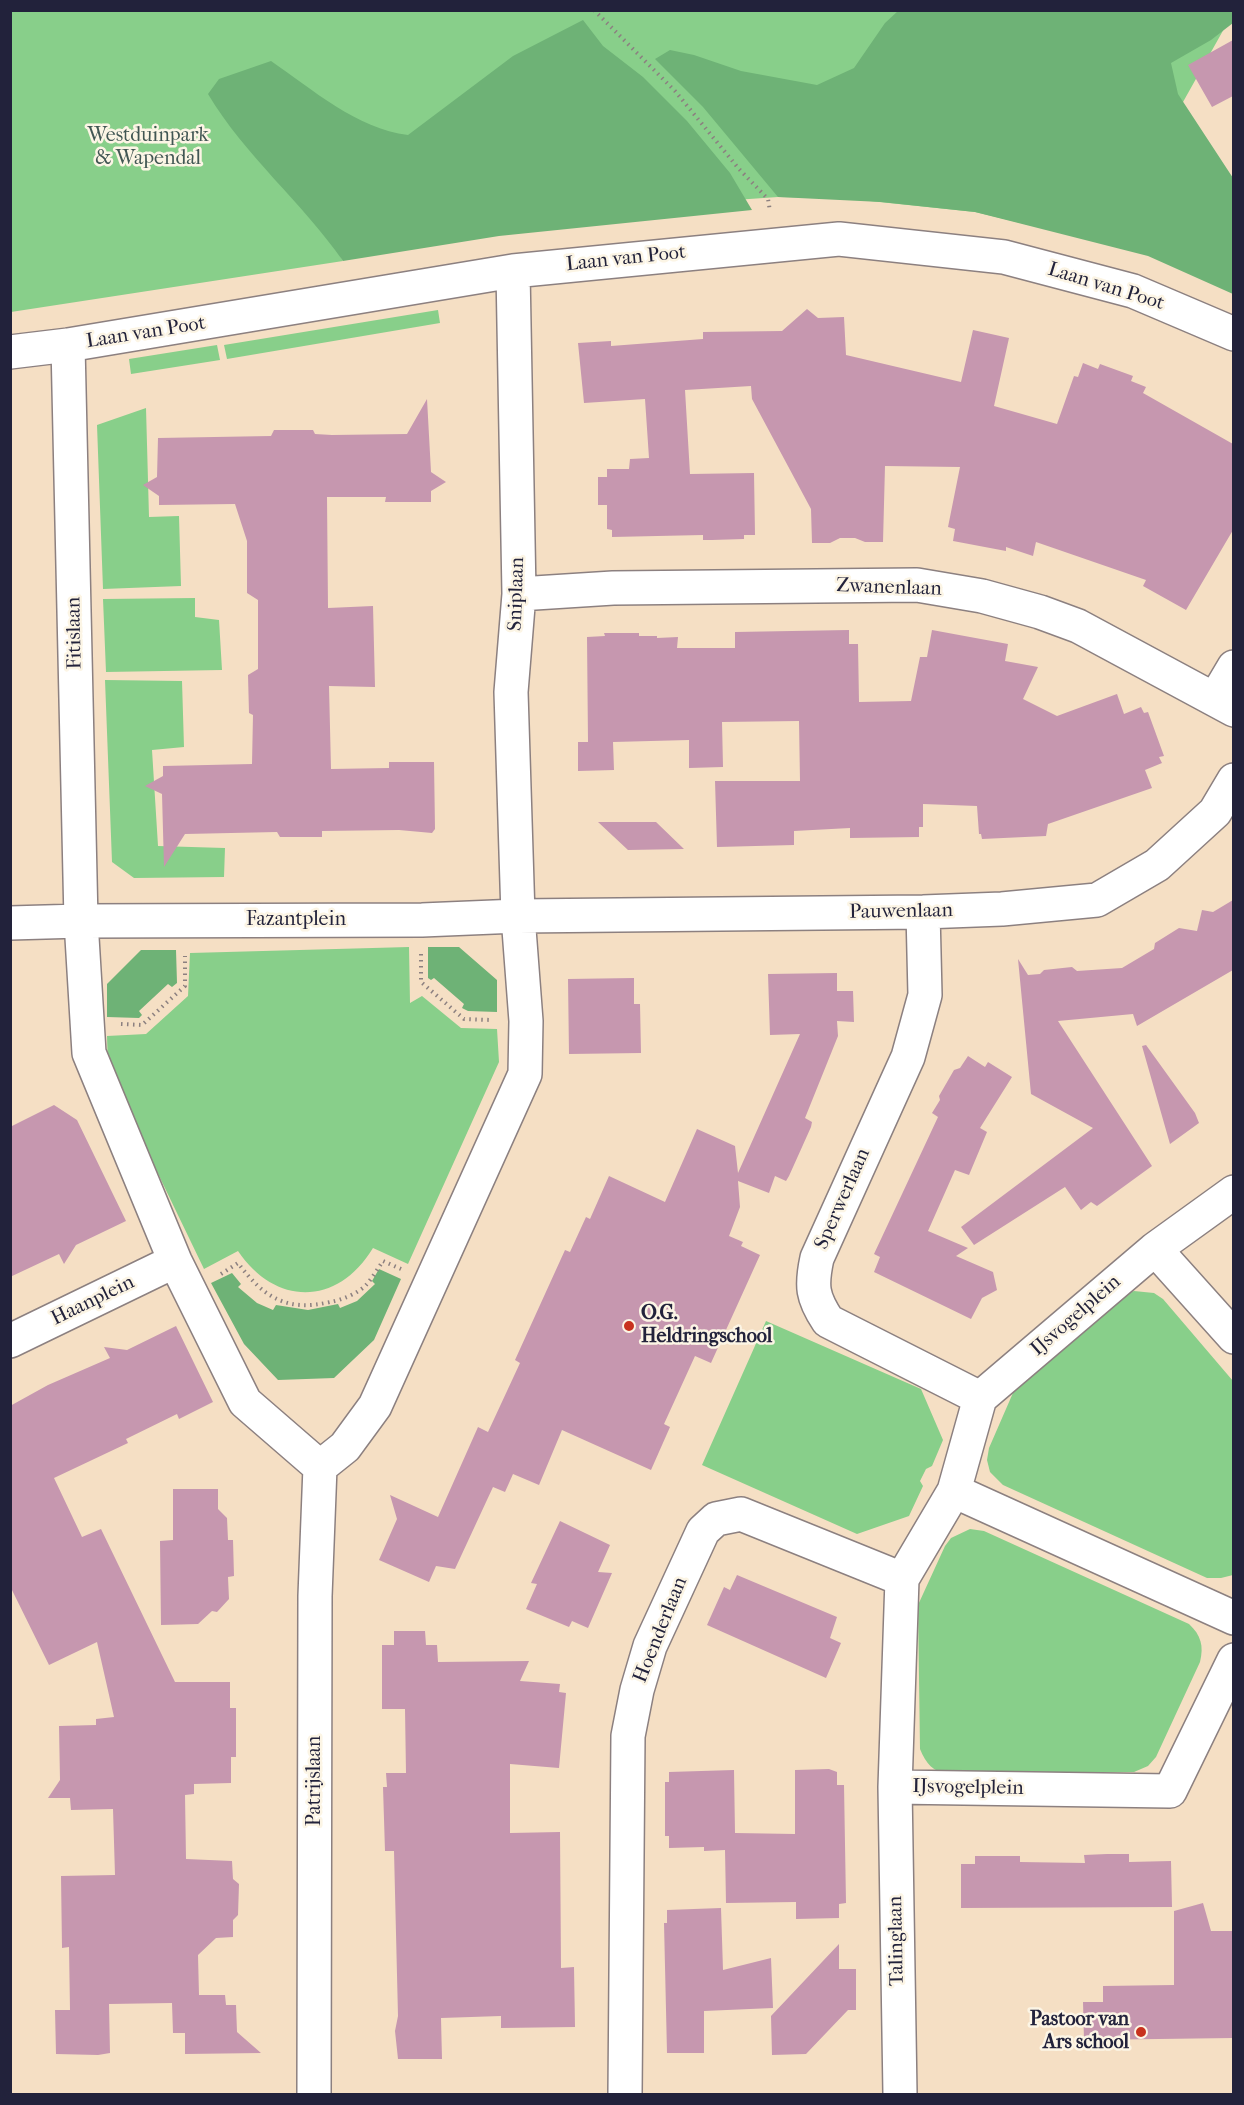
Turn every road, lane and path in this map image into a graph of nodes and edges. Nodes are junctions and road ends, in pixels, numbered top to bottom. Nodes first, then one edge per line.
1 (594, 10) edge
2 (777, 244) junction
3 (513, 271) junction
4 (1233, 334) edge
5 (68, 345) junction
6 (10, 352) edge
7 (519, 594) junction
8 (1233, 667) edge
9 (1224, 705) edge
10 (1233, 780) edge
11 (923, 912) junction
12 (518, 915) junction
13 (185, 920) junction
14 (422, 920) junction
15 (81, 921) junction
16 (10, 923) edge
17 (526, 1021) junction
18 (87, 1023) junction
19 (1233, 1192) edge
20 (1155, 1249) junction
21 (175, 1261) junction
22 (432, 1282) junction
23 (191, 1291) junction
24 (1233, 1337) edge
25 (10, 1341) edge
26 (980, 1398) junction
27 (320, 1467) junction
28 (954, 1491) junction
29 (902, 1579) junction
30 (1233, 1618) edge
31 (1233, 1660) edge
32 (895, 1787) junction
33 (314, 2094) edge
34 (625, 2094) edge
35 (900, 2094) edge

1 - 2 path
2 - 3 street, Laan van Poot
2 - 4 street, Laan van Poot
3 - 5 street, Laan van Poot
3 - 7 street, Sniplaan
5 - 6 street, Laan van Poot
5 - 15 street, Fitislaan
7 - 9 street, Zwanenlaan
7 - 12 street, Sniplaan
8 - 9 street
10 - 11 street, Pauwenlaan
11 - 12 street, Pauwenlaan
11 - 26 street, Sperwerlaan
12 - 14 street, Fazantplein
12 - 17 street
13 - 14 street, Fazantplein
13 - 15 street, Fazantplein
13 - 18 path
14 - 17 path
15 - 16 street
15 - 18 street
17 - 22 street
18 - 21 street
19 - 20 street
20 - 24 street
20 - 26 street, IJsvogelplein
21 - 23 street
21 - 25 street, Haanplein
22 - 23 path
22 - 27 street
23 - 27 street
26 - 28 street, IJsvogelplein
27 - 33 street, Patrijslaan
28 - 29 street, IJsvogelplein
28 - 30 street
29 - 32 street, IJsvogelplein
29 - 34 street, Hoenderlaan
31 - 32 street, IJsvogelplein
32 - 35 street, Talinglaan

